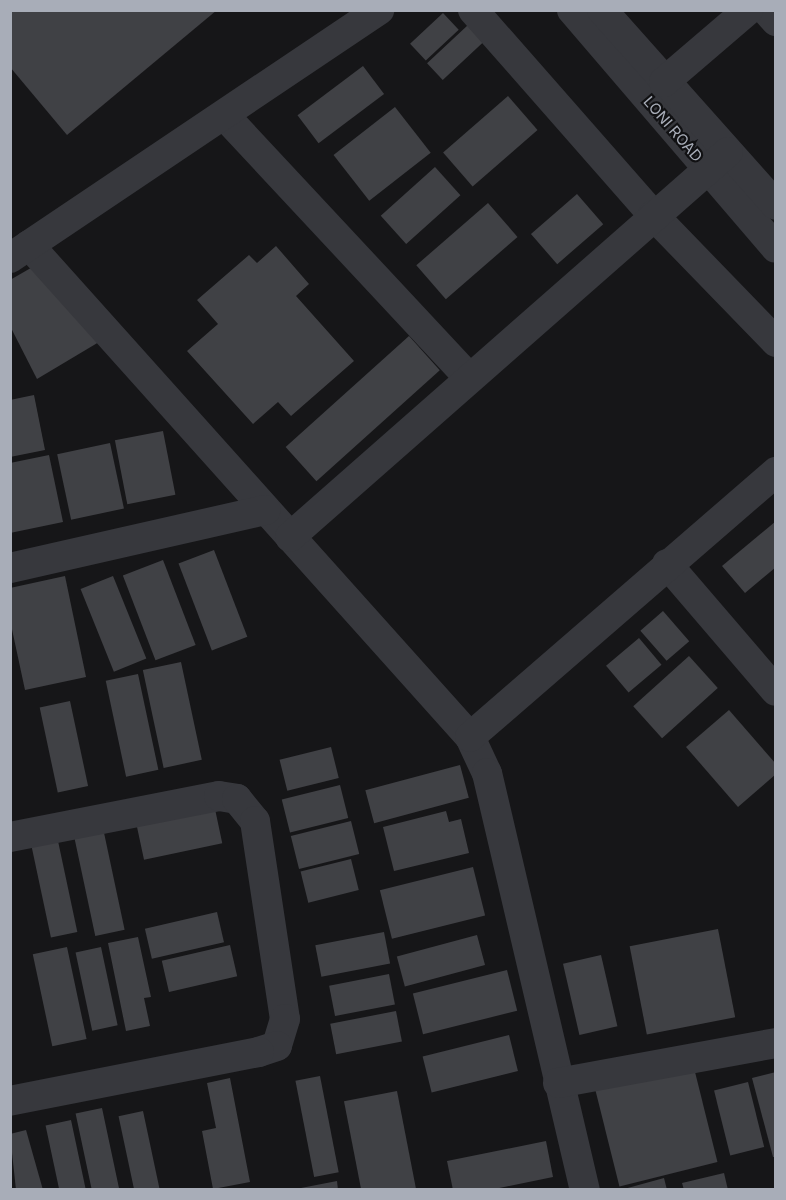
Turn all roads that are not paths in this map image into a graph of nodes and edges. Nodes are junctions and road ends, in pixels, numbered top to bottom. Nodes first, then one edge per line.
1 (379, 10) edge
2 (473, 10) edge
3 (572, 10) edge
4 (602, 10) edge
5 (748, 10) edge
6 (766, 10) edge
7 (776, 21) edge
8 (664, 82) junction
9 (224, 115) junction
10 (717, 160) junction
11 (776, 204) edge
12 (653, 215) junction
13 (776, 248) edge
14 (20, 252) edge
15 (776, 342) edge
16 (469, 378) junction
17 (776, 472) edge
18 (266, 510) junction
19 (290, 537) junction
20 (667, 564) junction
21 (10, 568) edge
22 (776, 691) edge
23 (470, 737) junction
24 (10, 837) edge
25 (776, 1043) edge
26 (558, 1083) junction
27 (10, 1101) edge
28 (585, 1190) edge

1 - 9 street
2 - 12 street
3 - 10 street, LONI ROAD
4 - 8 street, LONI ROAD
5 - 8 street
6 - 7 street
8 - 10 street, LONI ROAD
9 - 14 street
9 - 16 street
10 - 11 street, LONI ROAD
10 - 12 street
10 - 13 street, LONI ROAD
12 - 15 street
12 - 16 street
14 - 18 street
16 - 19 street
17 - 20 street
18 - 19 street
18 - 21 street
19 - 23 street
20 - 22 street
20 - 23 street
23 - 26 street
24 - 27 street
25 - 26 street
26 - 28 street

